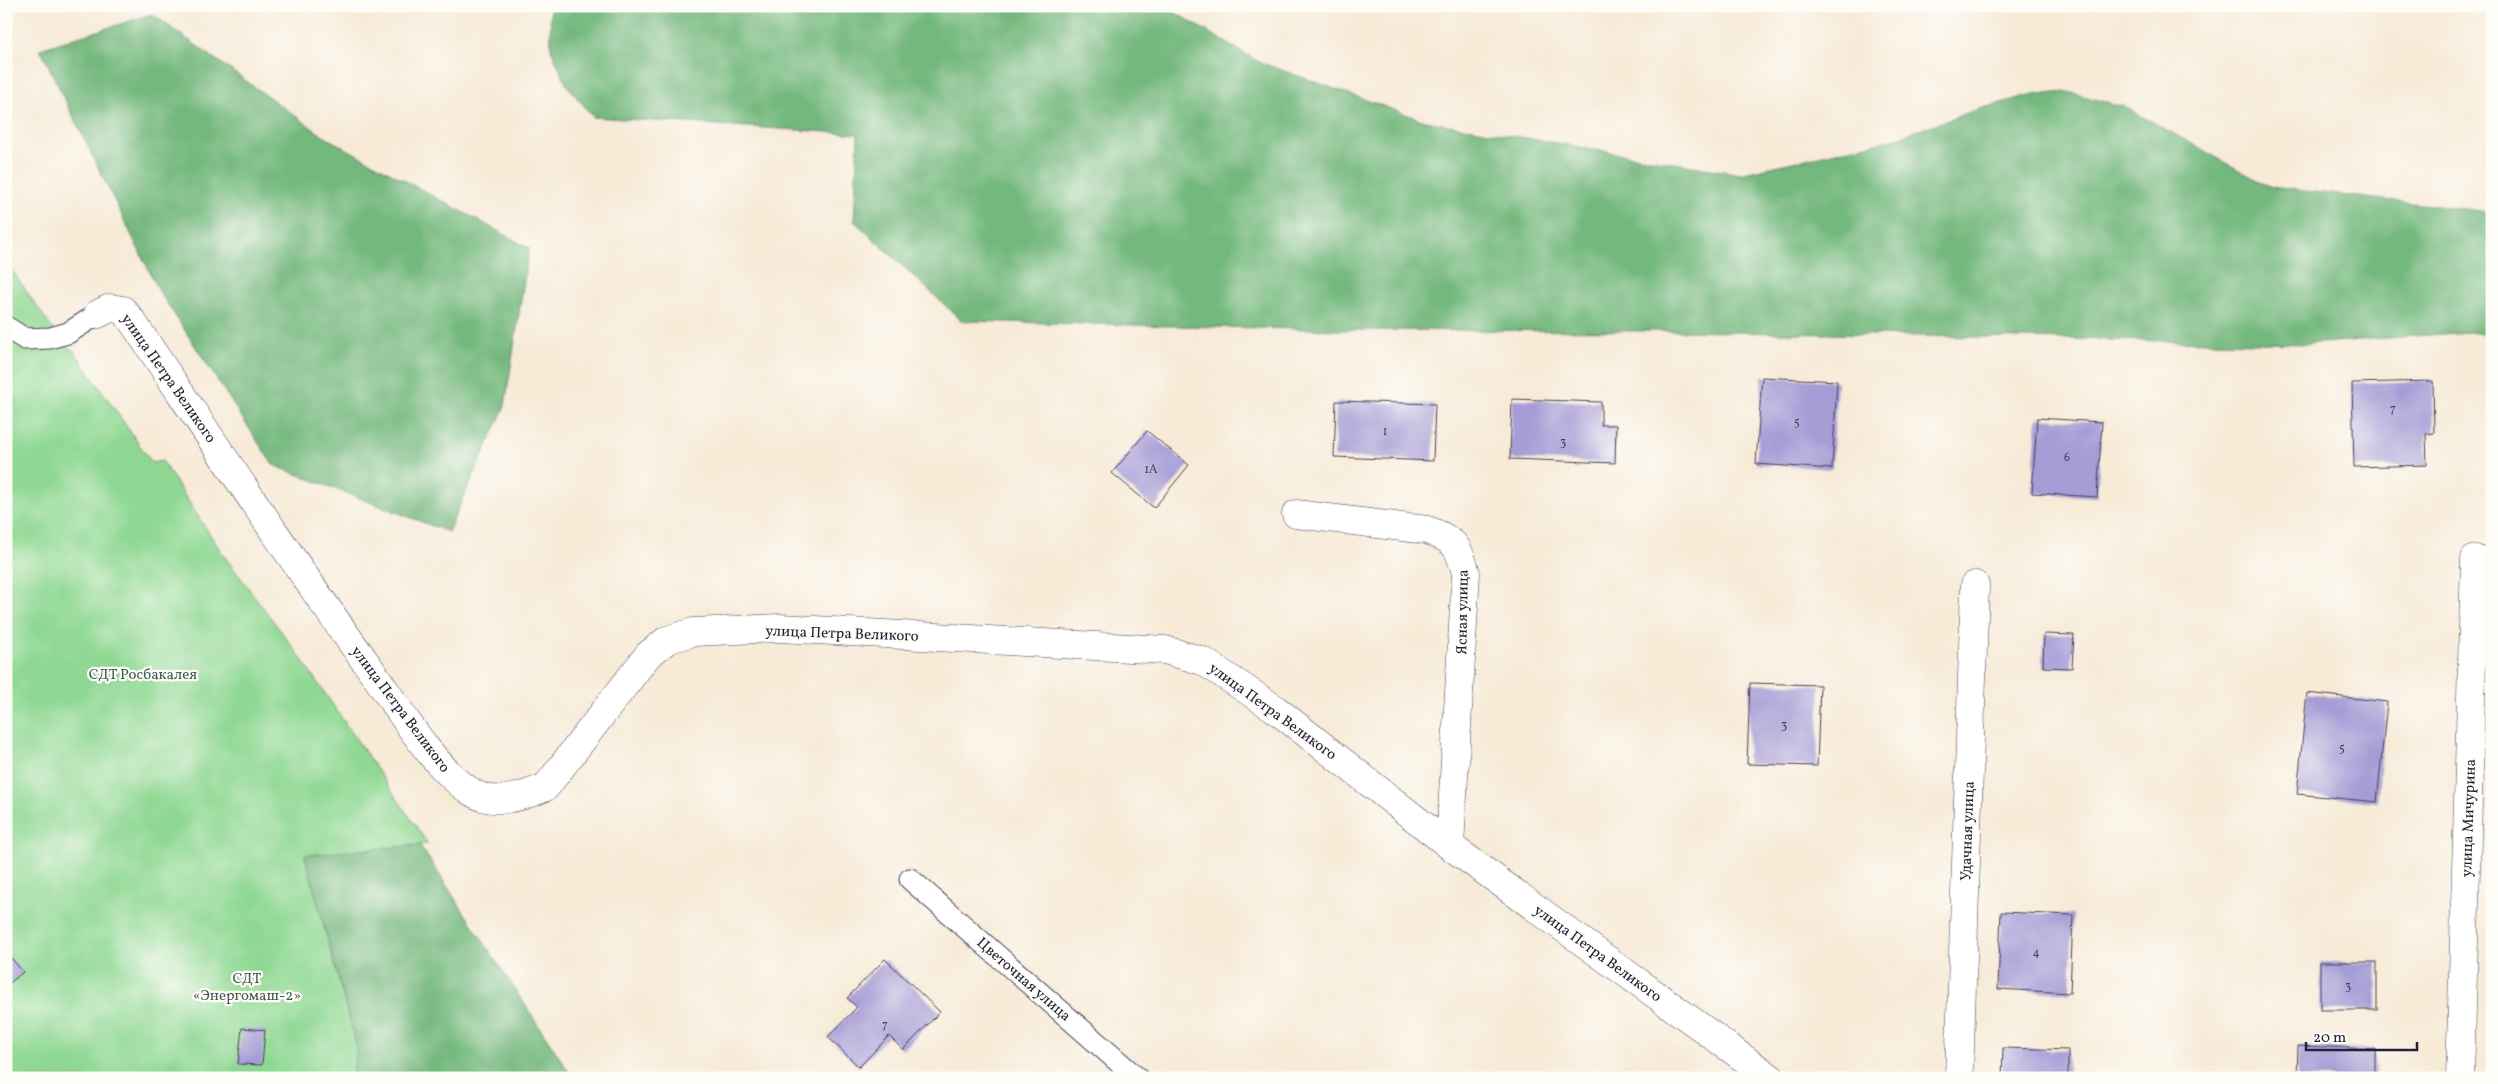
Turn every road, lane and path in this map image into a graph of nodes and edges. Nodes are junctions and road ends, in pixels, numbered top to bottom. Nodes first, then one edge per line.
1 (98, 314) joint
2 (6, 327) edge
3 (1296, 514) dead end
4 (2475, 559) dead end
5 (1975, 585) dead end
6 (1450, 846) junction
7 (910, 880) dead end
8 (1137, 1078) edge
9 (1771, 1078) edge
10 (1959, 1078) edge
11 (2460, 1078) edge

1 - 2 lane
1 - 6 street, улица Петра Великого
3 - 6 street, Ясная улица
4 - 11 street, улица Мичурина
5 - 10 street, Удачная улица
6 - 9 street, улица Петра Великого
7 - 8 lane, Цветочная улица

